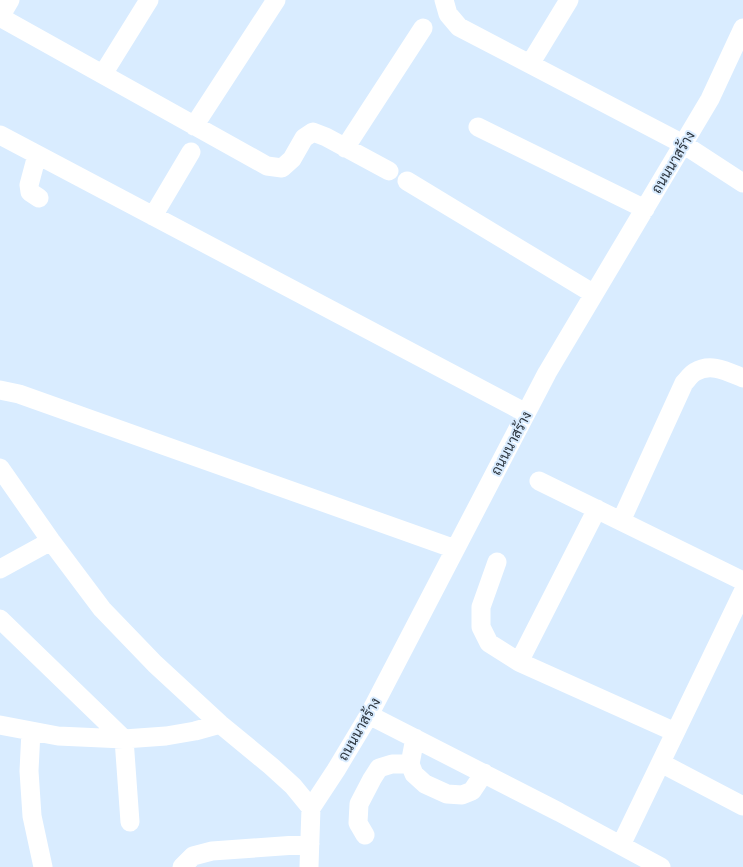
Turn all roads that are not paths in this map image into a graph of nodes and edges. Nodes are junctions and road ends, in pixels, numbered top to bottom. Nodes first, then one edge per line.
1 (10, 0) edge
2 (149, 0) edge
3 (276, 0) edge
4 (444, 0) edge
5 (569, 0) edge
6 (0, 17) edge
7 (423, 28) dead end
8 (743, 28) edge
9 (739, 48) edge
10 (530, 64) junction
11 (103, 74) junction
12 (194, 126) junction
13 (478, 127) dead end
14 (0, 135) edge
15 (683, 144) junction
16 (345, 148) junction
17 (191, 152) dead end
18 (37, 155) junction
19 (389, 171) dead end
20 (407, 181) dead end
21 (743, 184) edge
22 (39, 198) dead end
23 (645, 209) junction
24 (152, 216) junction
25 (594, 294) junction
26 (743, 378) edge
27 (0, 390) edge
28 (526, 413) junction
29 (0, 468) edge
30 (540, 481) dead end
31 (596, 509) junction
32 (621, 521) junction
33 (51, 541) junction
34 (455, 549) junction
35 (497, 562) dead end
36 (0, 569) edge
37 (743, 581) edge
38 (743, 592) edge
39 (0, 619) edge
40 (519, 662) junction
41 (369, 715) junction
42 (220, 724) junction
43 (0, 725) edge
44 (31, 731) junction
45 (675, 732) junction
46 (415, 738) junction
47 (124, 739) junction
48 (661, 763) junction
49 (410, 764) junction
50 (484, 773) junction
51 (743, 806) edge
52 (311, 808) junction
53 (130, 822) dead end
54 (365, 835) dead end
55 (310, 844) junction
56 (621, 845) junction
57 (44, 867) edge
58 (182, 867) edge
59 (309, 867) edge
60 (661, 867) edge

1 - 6 street
2 - 11 street
3 - 12 street
4 - 10 street
5 - 10 street
6 - 11 street
7 - 16 street
8 - 9 street, ถนนนาสร้าง
9 - 15 street, ถนนนาสร้าง
10 - 15 street
11 - 12 street
12 - 16 street
13 - 23 street
14 - 18 street
15 - 21 street
15 - 23 street, ถนนนาสร้าง
16 - 19 street
17 - 24 street
18 - 22 street
18 - 24 street
20 - 25 street
23 - 25 street, ถนนนาสร้าง
24 - 28 street
25 - 28 street, ถนนนาสร้าง
26 - 32 street
27 - 34 street
28 - 34 street, ถนนนาสร้าง
29 - 33 street
30 - 31 street
31 - 32 street
31 - 40 street
32 - 37 street
33 - 36 street
33 - 42 street
34 - 41 street, ถนนนาสร้าง
35 - 40 street
38 - 45 street
39 - 47 street
40 - 45 street
41 - 46 street
41 - 52 street, ถนนนาสร้าง
42 - 47 street
42 - 52 street
43 - 44 street
44 - 47 street
44 - 57 street
45 - 48 street
46 - 49 street
46 - 50 street
47 - 53 street
48 - 51 street
48 - 56 street
49 - 50 street
49 - 54 street
50 - 56 street
52 - 55 street
55 - 58 street
55 - 59 street
56 - 60 street

